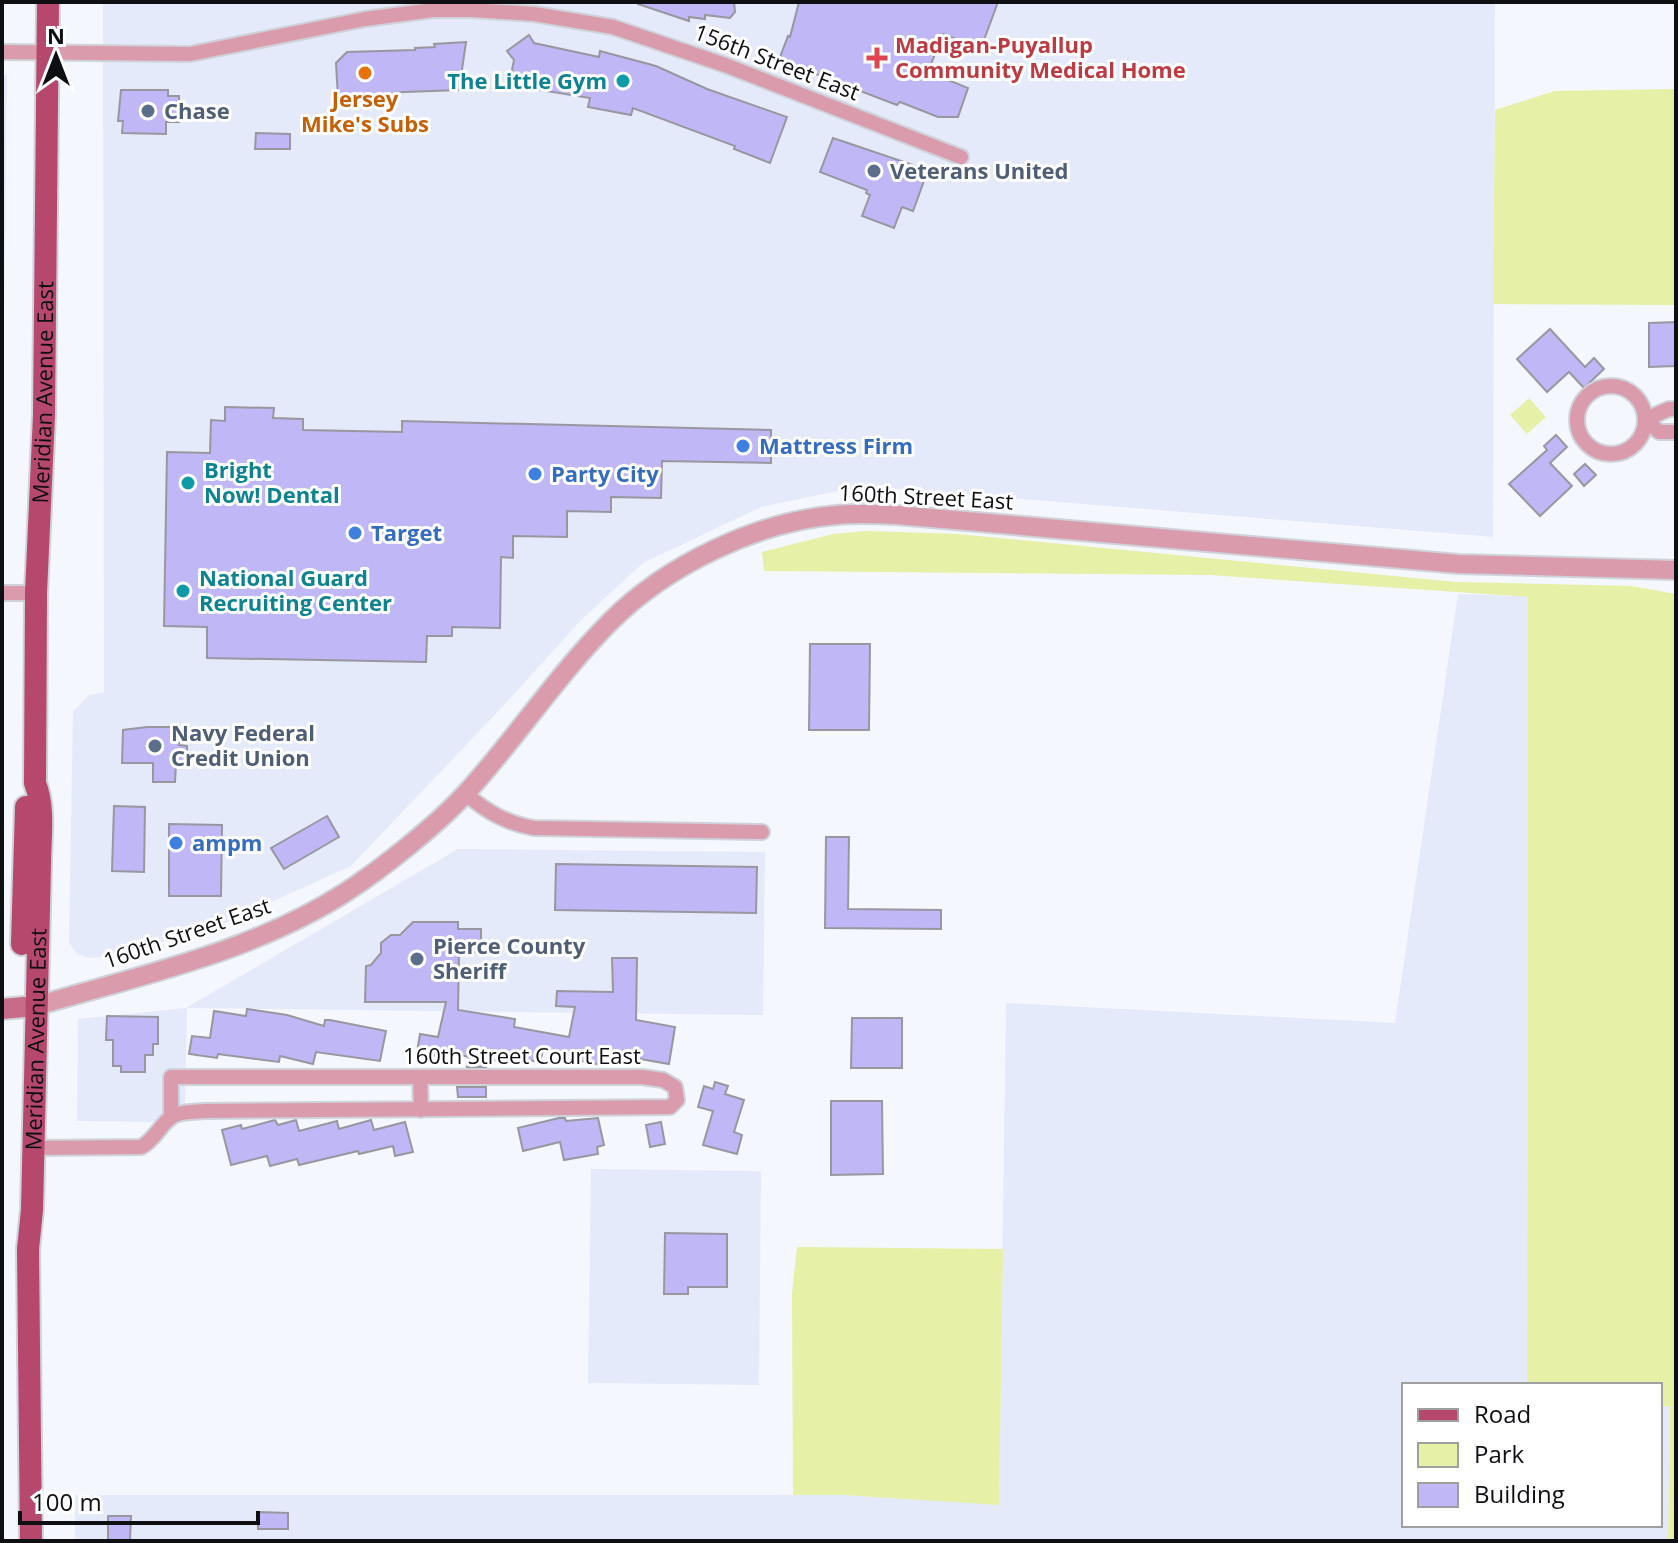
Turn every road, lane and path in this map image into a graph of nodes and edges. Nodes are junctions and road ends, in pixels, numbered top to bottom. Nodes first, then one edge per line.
1 (48, 2) edge
2 (2, 52) edge
3 (47, 52) junction
4 (961, 157) dead end
5 (1676, 409) edge
6 (1646, 419) junction
7 (1676, 432) edge
8 (1676, 570) edge
9 (2, 593) edge
10 (36, 593) junction
11 (466, 794) junction
12 (762, 832) dead end
13 (20, 1007) edge
14 (420, 1077) junction
15 (421, 1110) junction
16 (171, 1117) junction
17 (32, 1148) junction
18 (28, 1249) junction
19 (31, 1541) edge

1 - 3 main road, Meridian Avenue East
2 - 3 street, 156th Street East
3 - 4 street, 156th Street East
3 - 10 main road, Meridian Avenue East
5 - 6 street
6 - 6 street
6 - 7 street
8 - 11 street, 160th Street East
9 - 10 street
10 - 13 main road, Meridian Avenue East
11 - 12 street
11 - 13 street, 160th Street East
13 - 17 main road, Meridian Avenue East
13 - 18 main road, Meridian Avenue East
14 - 15 street
14 - 15 street, 160th Street Court East
14 - 16 street, 160th Street Court East
15 - 16 street, 160th Street Court East
16 - 17 street
17 - 18 main road, Meridian Avenue East
18 - 19 main road, Meridian Avenue East

